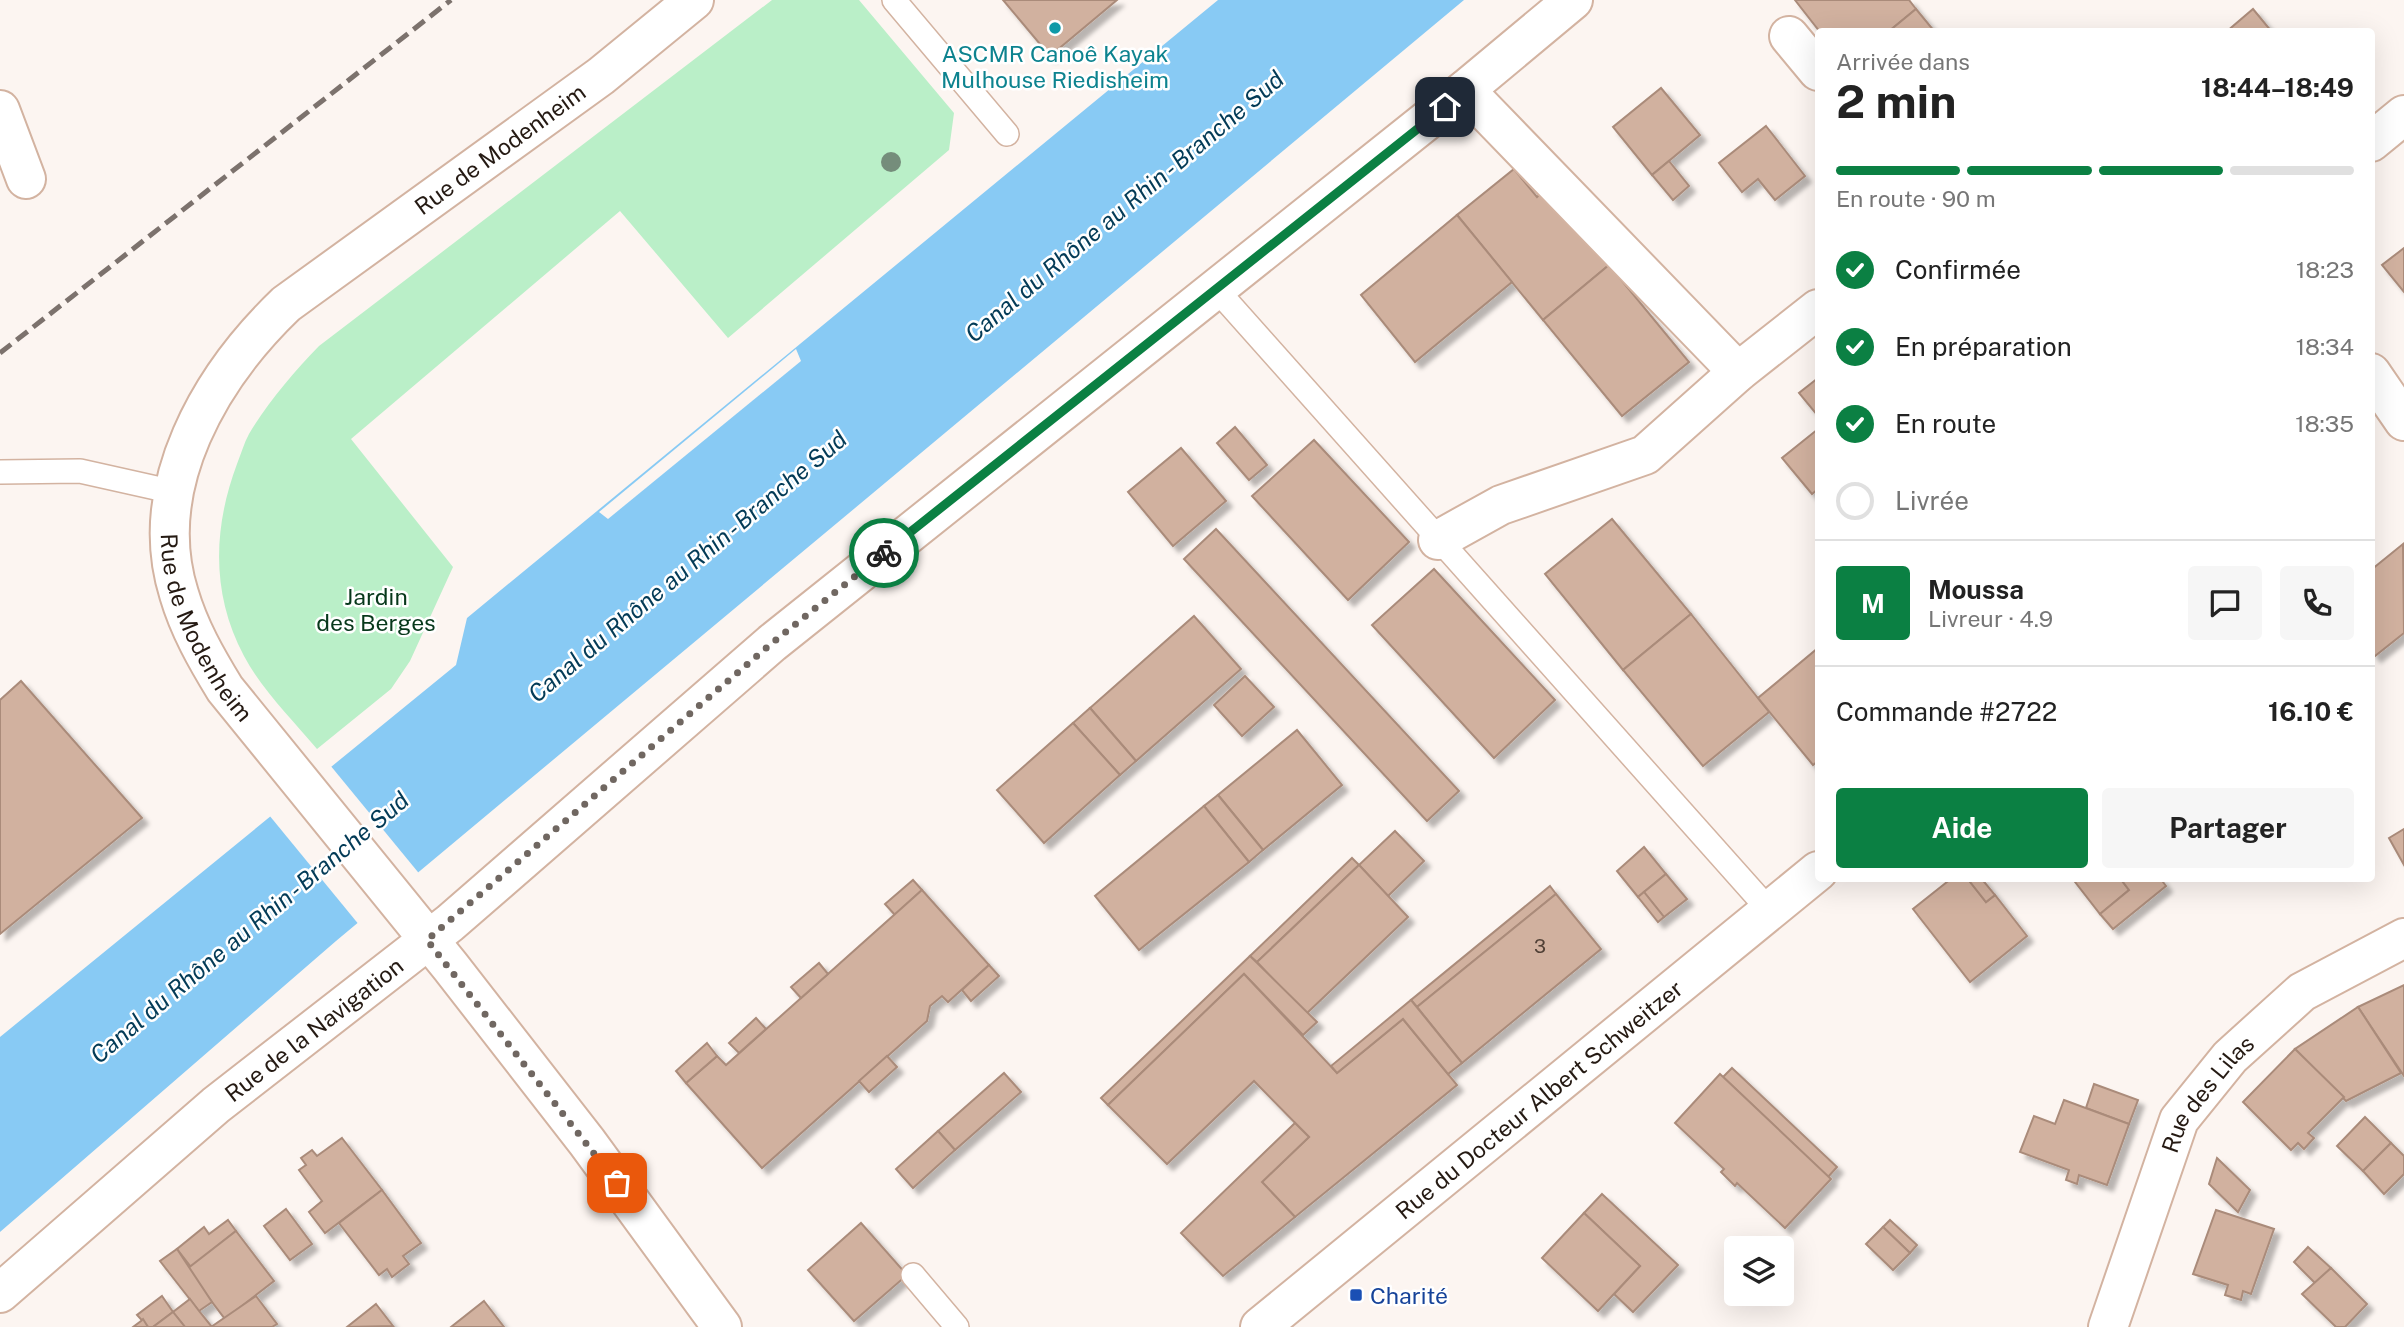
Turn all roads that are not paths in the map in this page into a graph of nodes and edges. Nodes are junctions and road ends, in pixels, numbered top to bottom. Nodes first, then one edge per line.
1 (694, 0) edge
2 (894, 0) edge
3 (1573, 0) edge
4 (1789, 36) dead end
5 (1815, 67) edge
6 (1465, 90) junction
7 (0, 110) edge
8 (2404, 115) edge
9 (1007, 134) dead end
10 (2375, 139) edge
11 (26, 179) dead end
12 (1216, 289) junction
13 (1815, 311) edge
14 (1738, 372) junction
15 (0, 472) edge
16 (174, 492) junction
17 (1438, 540) junction
18 (1815, 874) edge
19 (1770, 911) junction
20 (418, 929) junction
21 (2404, 939) edge
22 (913, 1275) dead end
23 (0, 1293) edge
24 (722, 1327) edge
25 (957, 1327) edge
26 (1260, 1327) edge
27 (2108, 1327) edge

1 - 16 street, Rue de Modenheim
2 - 9 lane
3 - 6 street, Rue de la Navigation
4 - 5 street
6 - 12 street, Rue de la Navigation
6 - 14 street
7 - 11 street
8 - 10 street
12 - 17 lane
12 - 20 street, Rue de la Navigation
13 - 14 street
14 - 17 street
15 - 16 lane
16 - 20 street, Rue de Modenheim
17 - 19 lane
18 - 19 street, Rue du Docteur Albert Schweitzer
19 - 26 street, Rue du Docteur Albert Schweitzer
20 - 23 street, Rue de la Navigation
20 - 24 street, Rue de Modenheim
21 - 27 street, Rue des Lilas
22 - 25 lane

